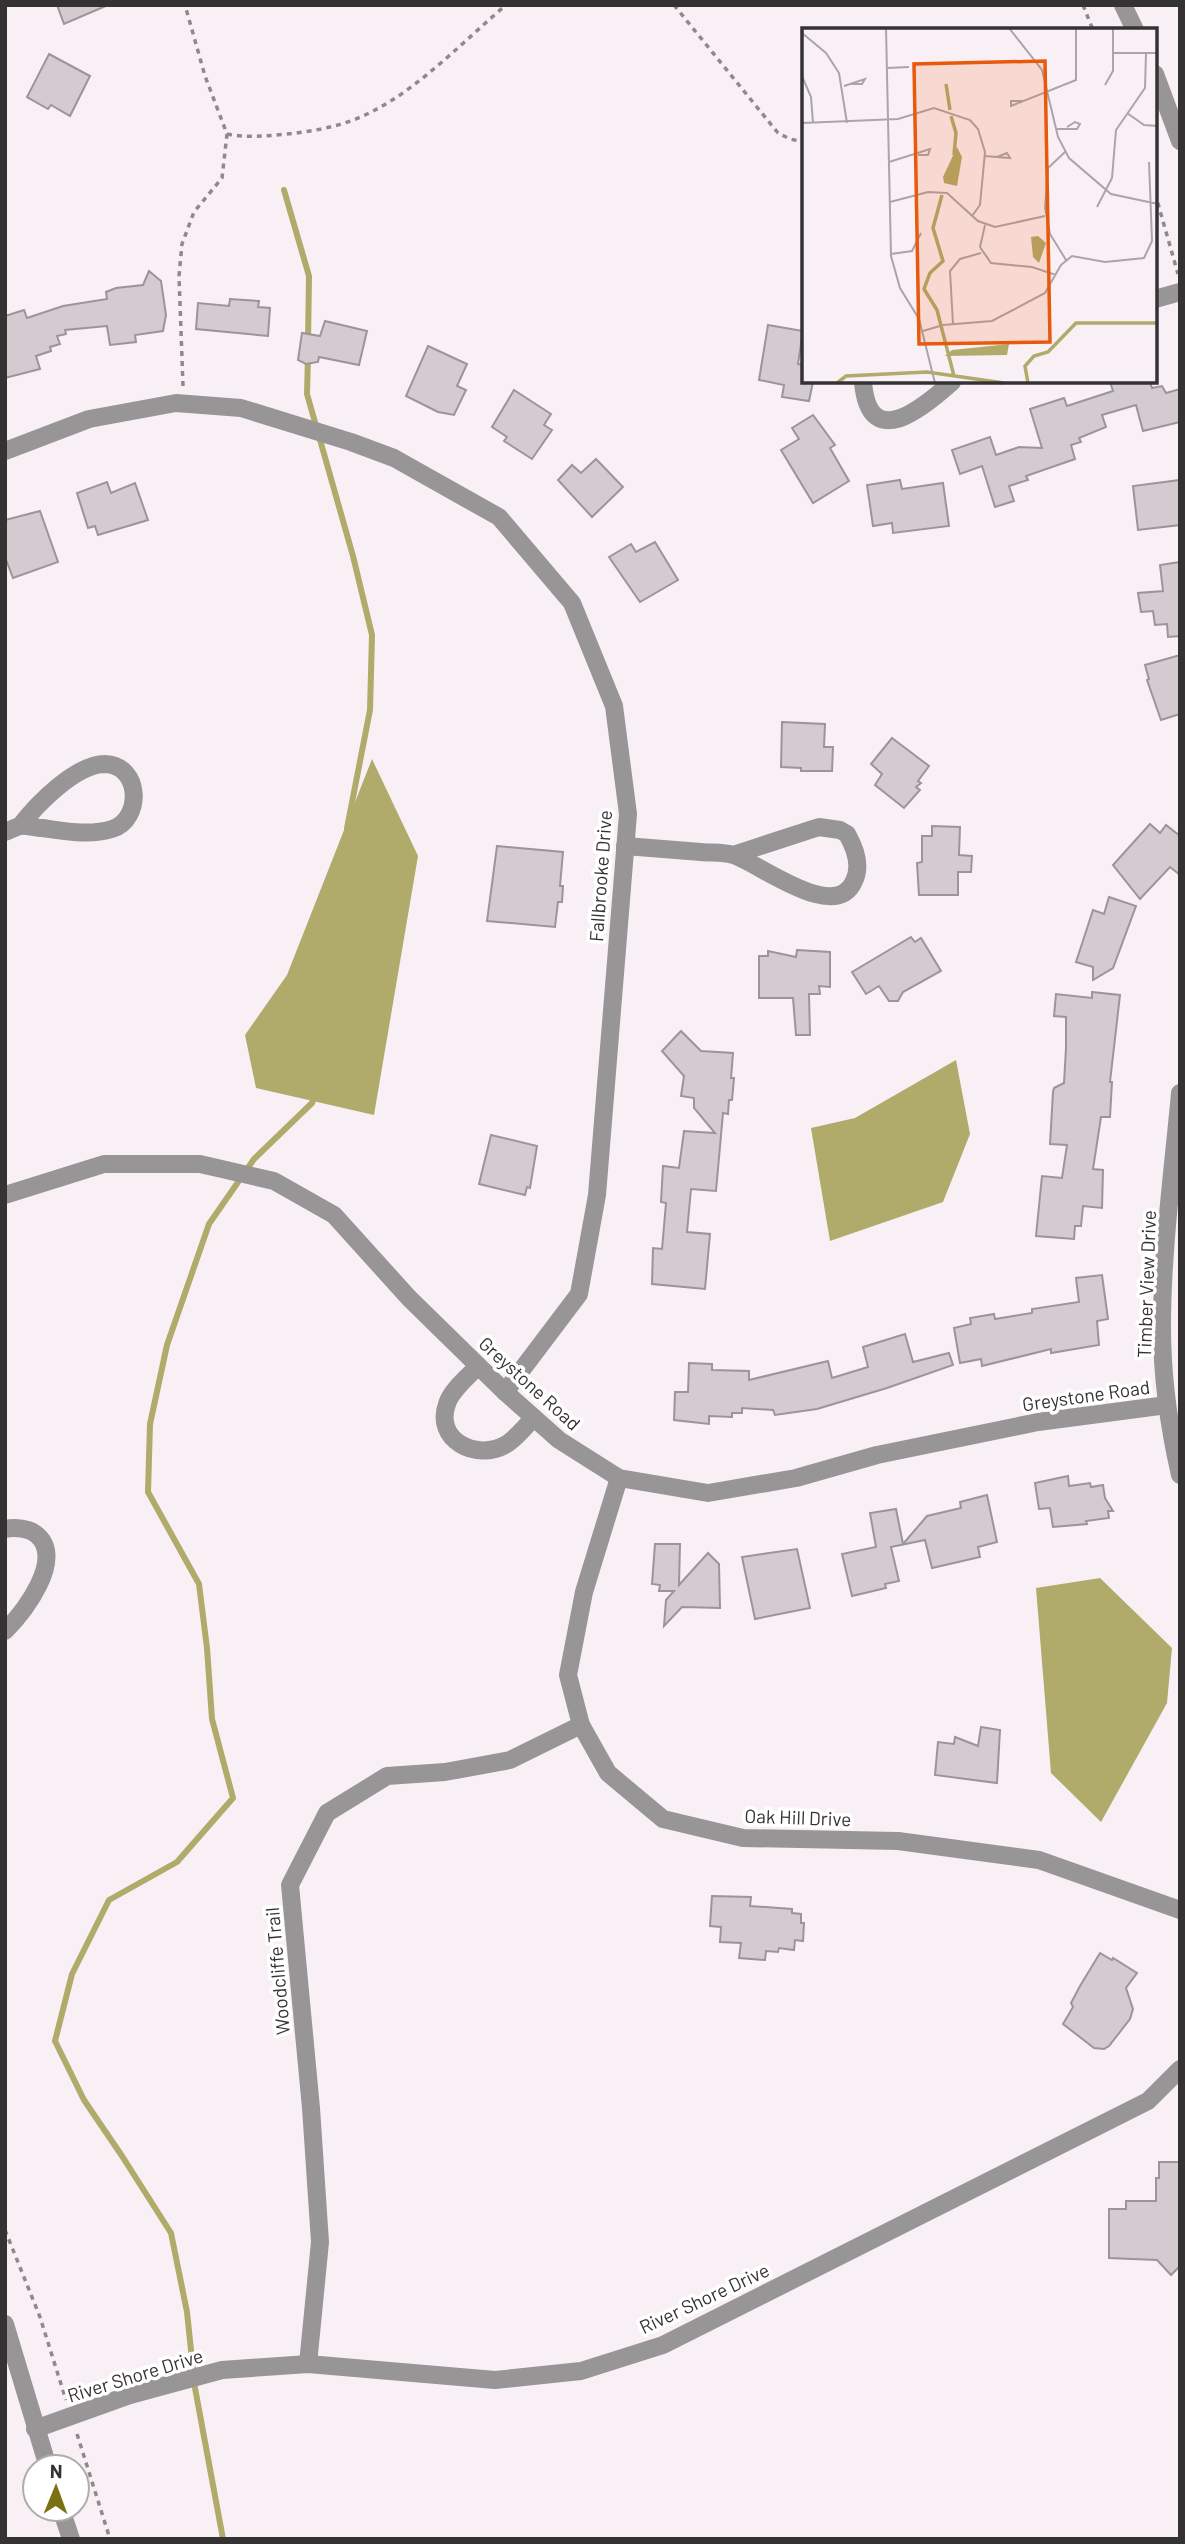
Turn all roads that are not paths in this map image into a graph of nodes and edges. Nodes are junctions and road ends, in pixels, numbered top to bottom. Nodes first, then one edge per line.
1 (1123, 5) edge
2 (1134, 28) edge
3 (1157, 79) edge
4 (1180, 141) edge
5 (1180, 292) edge
6 (1157, 298) edge
7 (863, 383) edge
8 (951, 383) edge
9 (5, 451) edge
10 (13, 829) edge
11 (625, 846) junction
12 (733, 855) junction
13 (1180, 1093) edge
14 (5, 1195) edge
15 (478, 1366) junction
16 (505, 1392) junction
17 (1167, 1405) junction
18 (534, 1418) junction
19 (1180, 1475) edge
20 (619, 1478) junction
21 (5, 1529) edge
22 (5, 1631) edge
23 (581, 1725) junction
24 (1180, 1910) edge
25 (1180, 2068) edge
26 (5, 2324) edge
27 (308, 2364) junction
28 (35, 2429) junction
29 (43, 2453) edge

1 - 2 street
3 - 4 street
5 - 6 street
7 - 8 street
9 - 11 street, Fallbrooke Drive
10 - 10 street
11 - 12 street
11 - 16 street, Fallbrooke Drive
12 - 12 street
13 - 17 street, Timber View Drive
14 - 15 street, Greystone Road
15 - 16 street, Greystone Road
15 - 18 street
16 - 18 street, Greystone Road
17 - 19 street, Timber View Drive
17 - 20 street, Greystone Road
18 - 20 street, Greystone Road
20 - 23 street, Oak Hill Drive
21 - 22 street
23 - 24 street, Oak Hill Drive
23 - 27 street, Woodcliffe Trail
25 - 27 street, River Shore Drive
26 - 28 street
27 - 28 street, River Shore Drive
28 - 29 street

